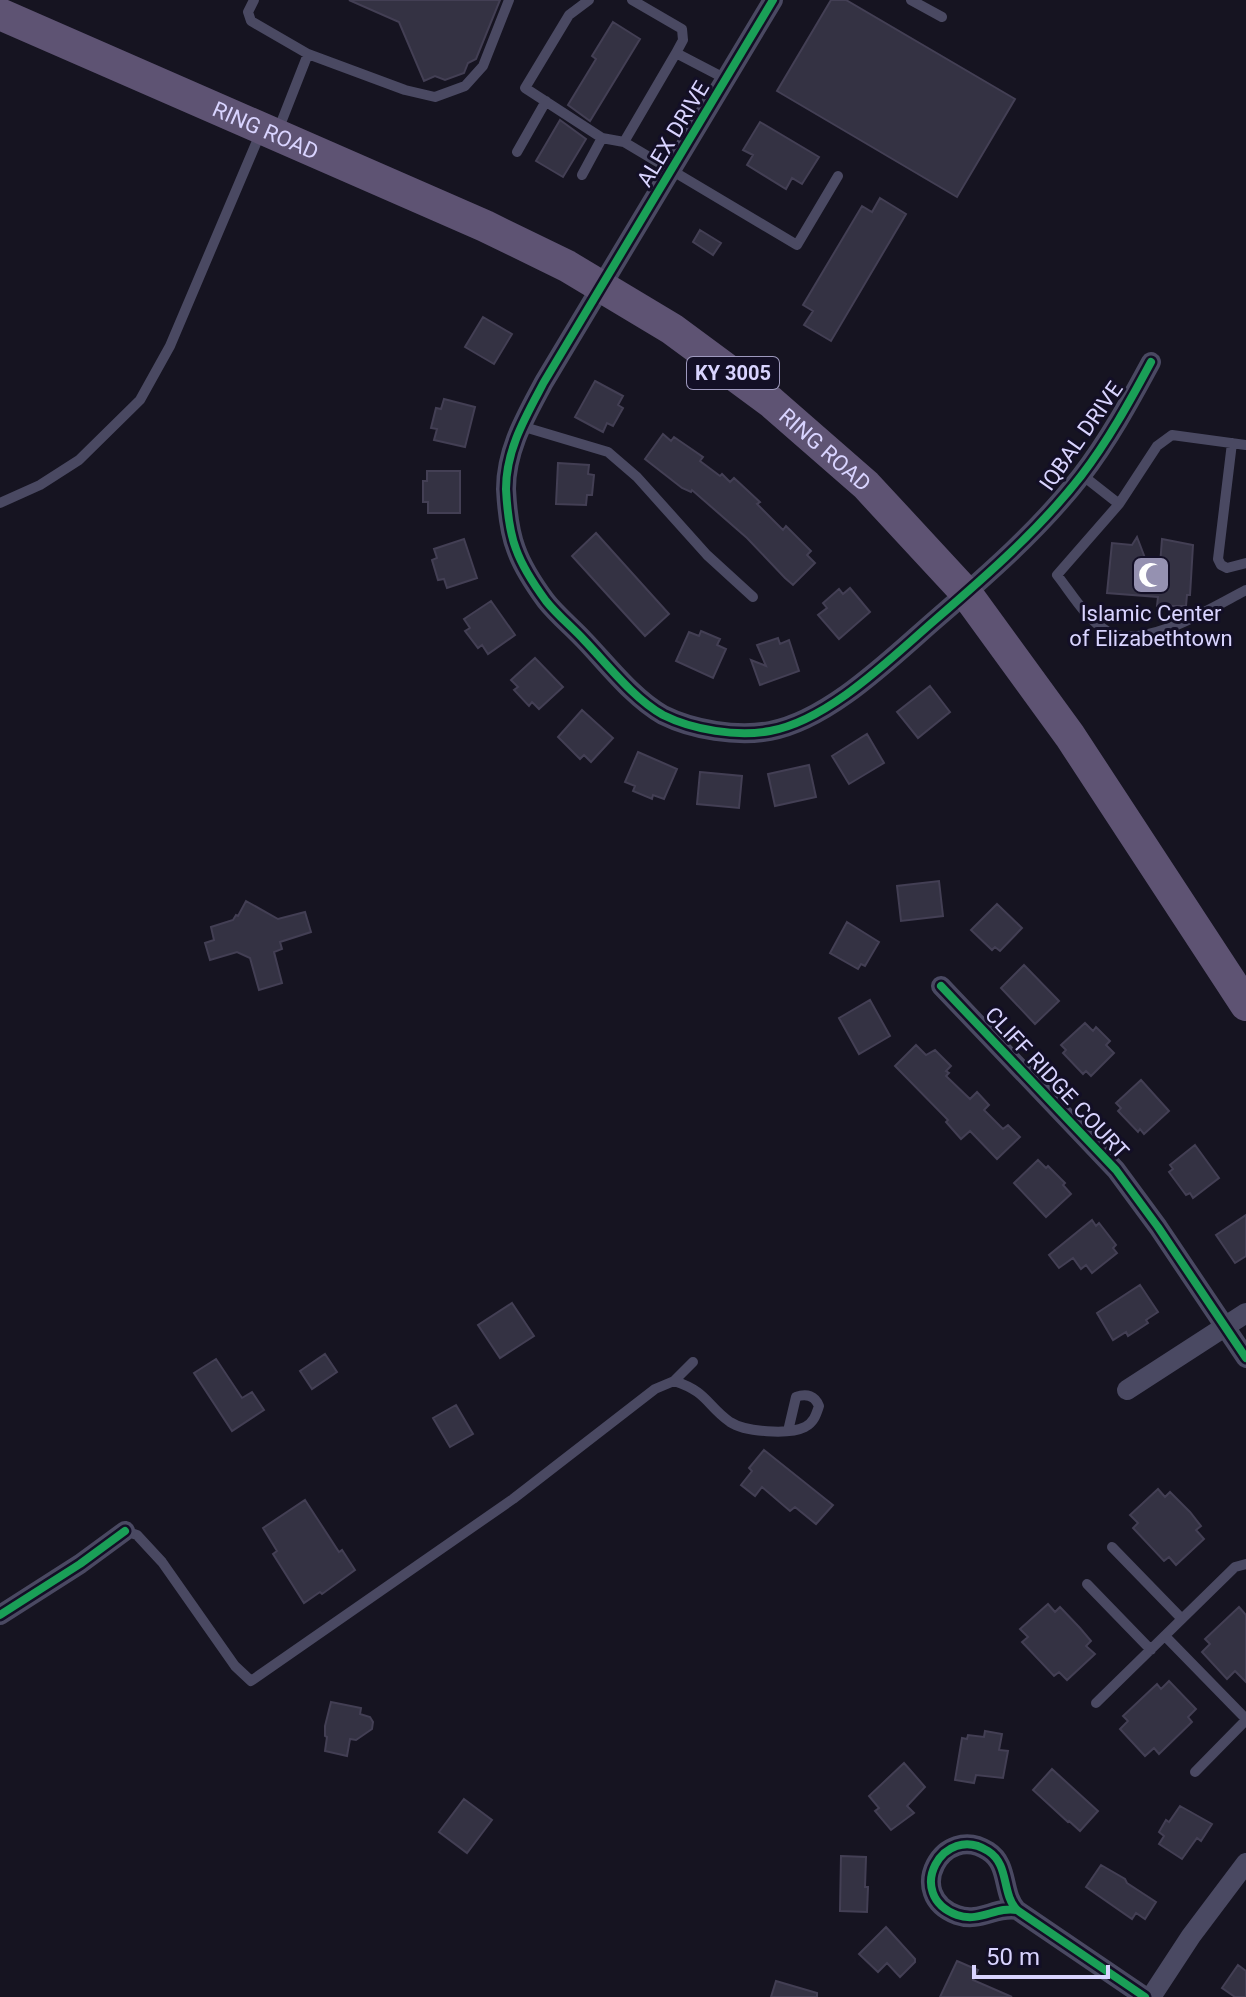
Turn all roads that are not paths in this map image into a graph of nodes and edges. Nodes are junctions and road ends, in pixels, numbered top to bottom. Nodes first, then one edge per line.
1 (254, 0) edge
2 (509, 0) edge
3 (589, 0) edge
4 (632, 0) edge
5 (772, 0) edge
6 (911, 0) edge
7 (0, 14) edge
8 (942, 17) dead end
9 (676, 53) junction
10 (308, 54) junction
11 (727, 79) junction
12 (546, 101) junction
13 (269, 132) junction
14 (602, 138) junction
15 (624, 142) junction
16 (517, 152) dead end
17 (672, 171) junction
18 (582, 175) dead end
19 (838, 176) dead end
20 (600, 284) junction
21 (1151, 362) dead end
22 (521, 426) junction
23 (1232, 443) junction
24 (1246, 445) edge
25 (1082, 475) junction
26 (0, 503) edge
27 (1119, 504) junction
28 (1246, 563) edge
29 (1246, 590) edge
30 (966, 593) junction
31 (753, 597) dead end
32 (941, 986) dead end
33 (1239, 989) edge
34 (1246, 1313) edge
35 (1223, 1327) junction
36 (1246, 1358) edge
37 (693, 1362) dead end
38 (674, 1381) junction
39 (1127, 1390) dead end
40 (788, 1431) dead end
41 (125, 1531) joint
42 (1112, 1547) dead end
43 (1246, 1564) edge
44 (1087, 1584) dead end
45 (0, 1615) edge
46 (1182, 1619) junction
47 (1165, 1636) junction
48 (1151, 1650) junction
49 (1096, 1703) dead end
50 (1246, 1720) edge
51 (1195, 1772) dead end
52 (1246, 1863) edge
53 (1017, 1910) junction
54 (1145, 1997) edge
55 (1151, 1997) edge

1 - 10 lane
2 - 10 lane
3 - 12 lane
4 - 9 lane
5 - 11 street, ALEX DRIVE
6 - 8 lane
7 - 13 main road, RING ROAD / KY 3005
9 - 11 lane
9 - 15 lane
10 - 13 lane
11 - 17 street, ALEX DRIVE
12 - 14 lane
12 - 16 lane
13 - 20 main road, RING ROAD / KY 3005
13 - 26 lane
14 - 15 lane
14 - 18 lane
15 - 17 lane
17 - 19 lane
17 - 20 street, ALEX DRIVE
20 - 22 street, ALEX DRIVE
20 - 30 main road, RING ROAD / KY 3005
21 - 25 street, IQBAL DRIVE
22 - 30 street, IQBAL DRIVE
22 - 31 lane
23 - 24 lane
23 - 27 lane
23 - 28 lane
25 - 27 lane
25 - 30 street, IQBAL DRIVE
27 - 29 lane
30 - 33 main road, RING ROAD / KY 3005
32 - 35 street, CLIFF RIDGE COURT
34 - 35 street
35 - 36 street, CLIFF RIDGE COURT
35 - 39 street
37 - 38 lane
38 - 40 lane
38 - 41 lane
41 - 45 street
42 - 46 lane
43 - 46 lane
44 - 48 lane
46 - 47 lane
47 - 48 lane
47 - 50 lane
48 - 49 lane
50 - 51 lane
52 - 55 street
53 - 53 street
53 - 54 street

